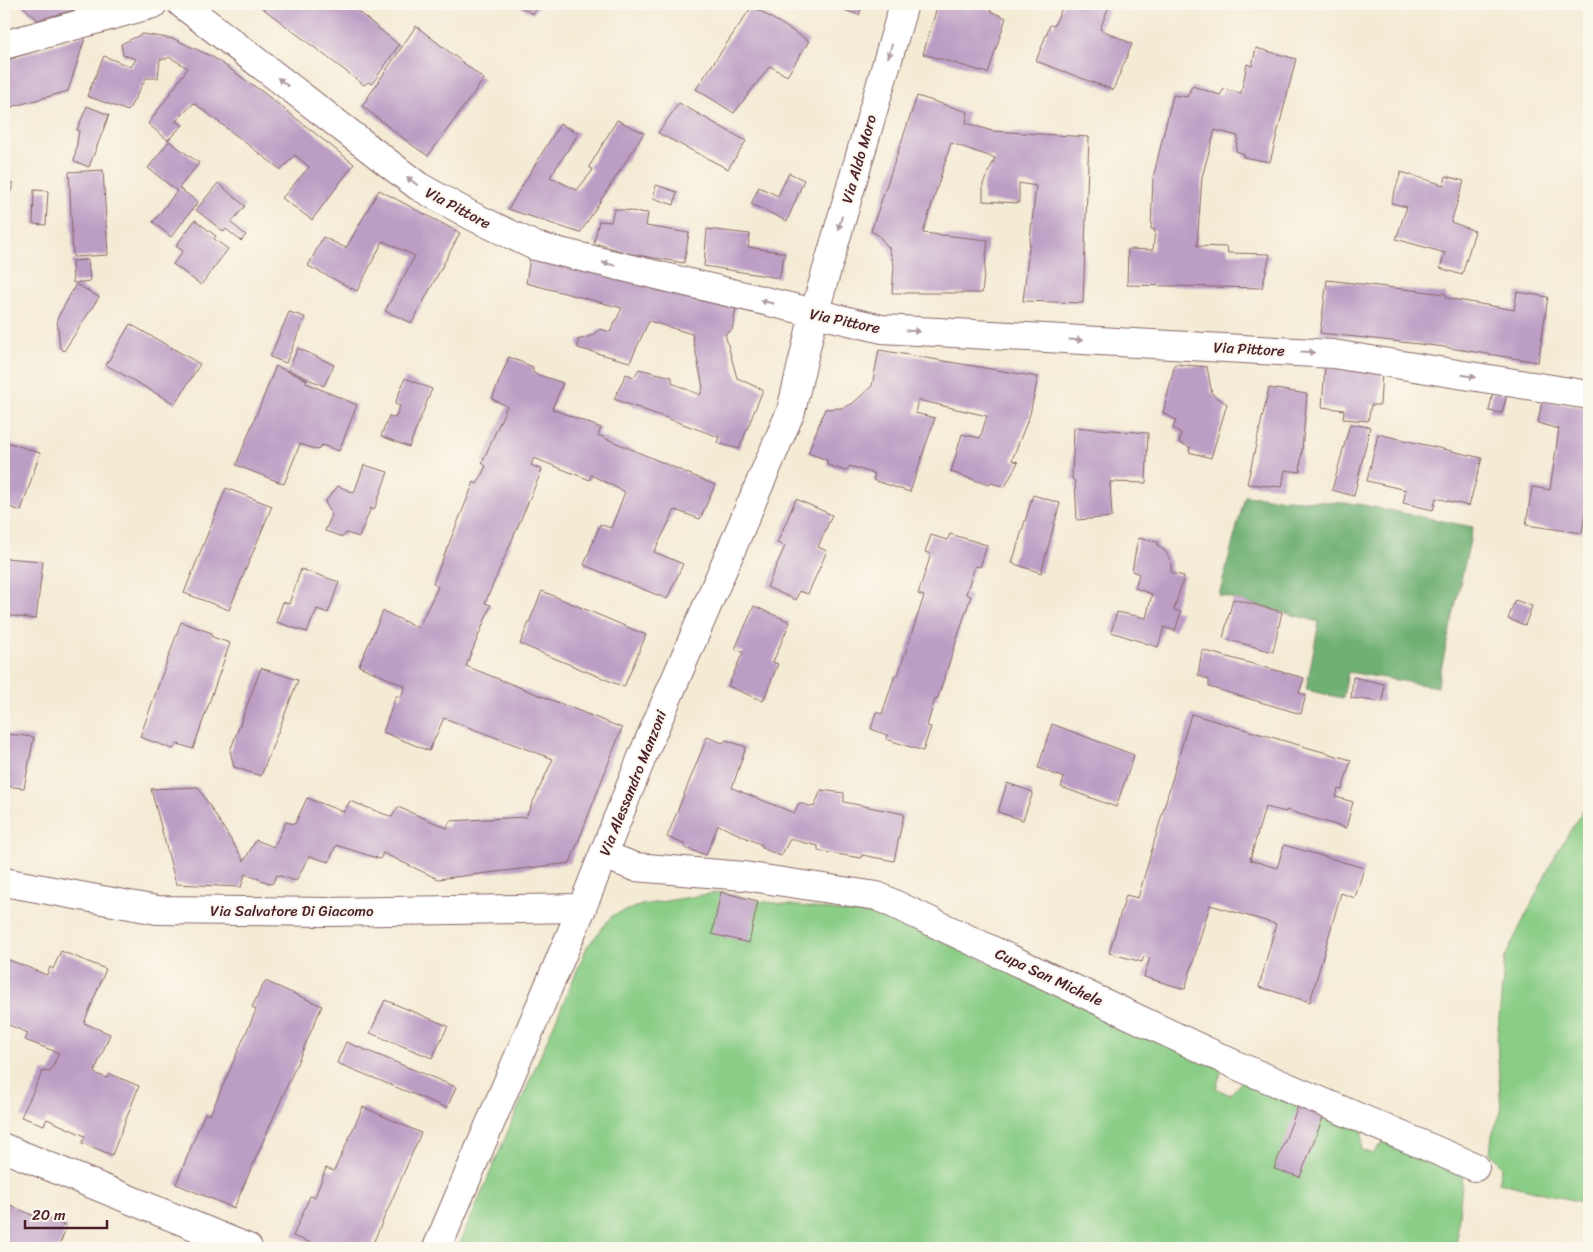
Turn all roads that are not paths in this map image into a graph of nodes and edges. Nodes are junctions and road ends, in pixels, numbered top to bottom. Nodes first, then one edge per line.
1 (153, 4) edge
2 (182, 4) edge
3 (904, 4) edge
4 (4, 45) edge
5 (814, 314) junction
6 (1589, 395) edge
7 (604, 855) junction
8 (4, 882) edge
9 (582, 908) junction
10 (4, 1148) edge
11 (1475, 1167) dead end
12 (248, 1248) edge
13 (438, 1248) edge

1 - 4 street
5 -> 2 street, Via Pittore
3 -> 5 street, Via Aldo Moro
5 -> 6 street, Via Pittore
5 - 7 street, Via Alessandro Manzoni
7 - 9 street, Via Alessandro Manzoni
7 - 11 street, Cupa San Michele
8 - 9 street, Via Salvatore Di Giacomo
9 - 13 street, Via Alessandro Manzoni
10 - 12 street

